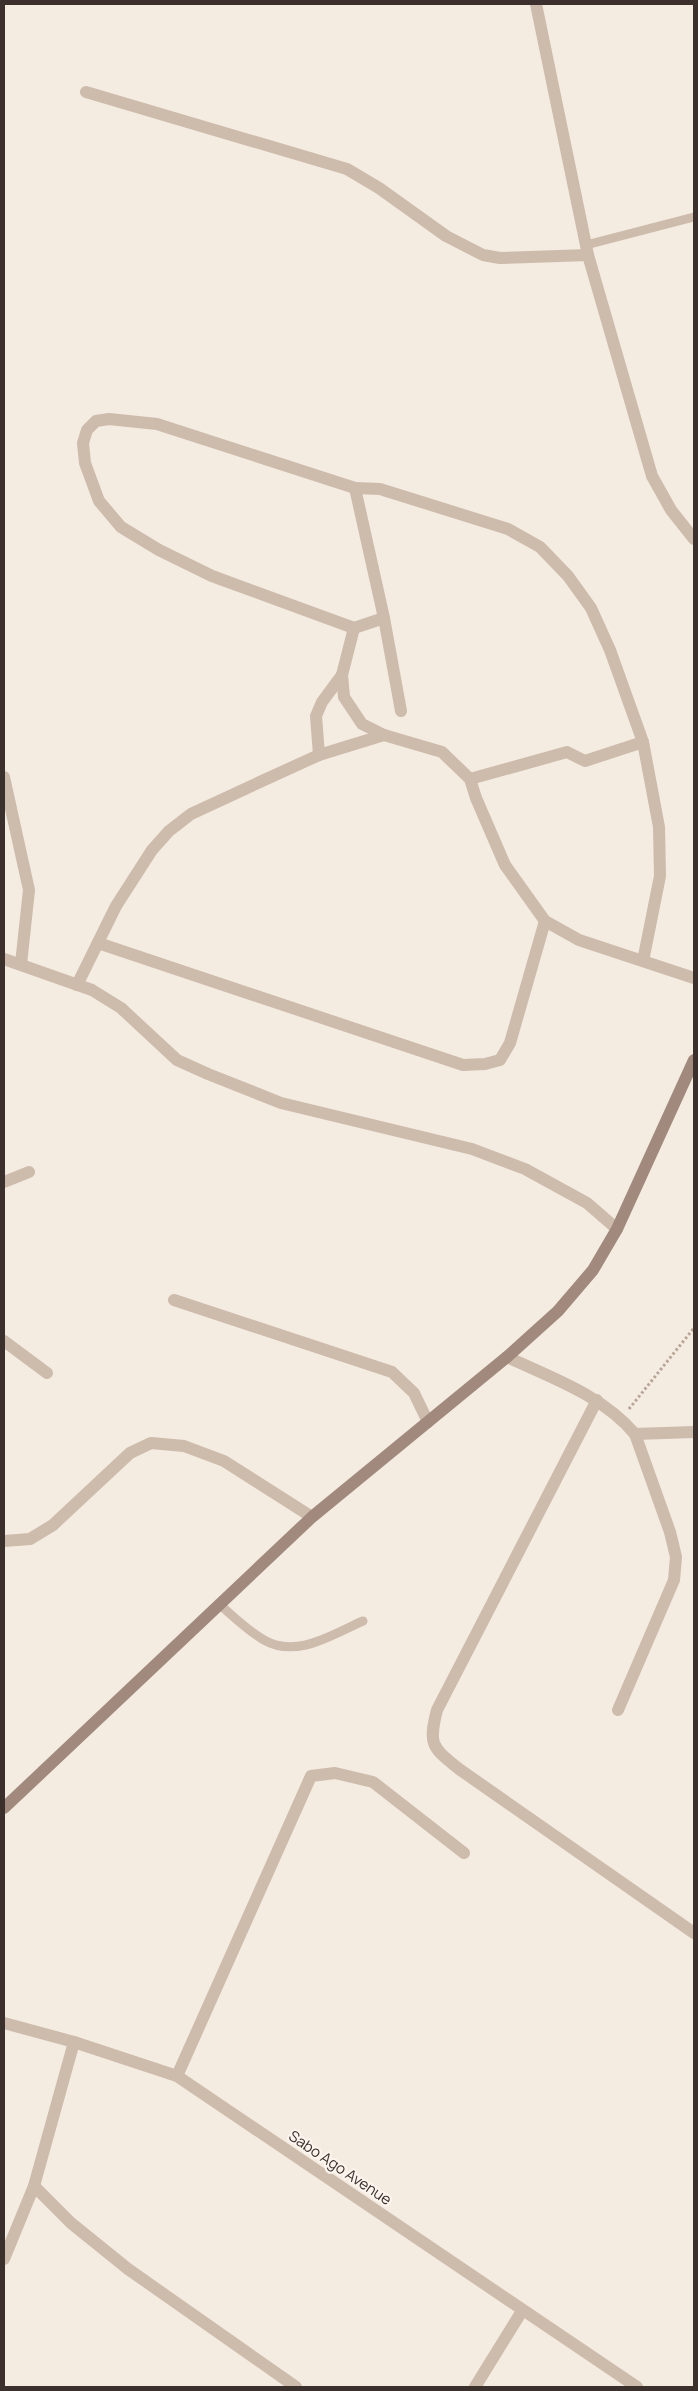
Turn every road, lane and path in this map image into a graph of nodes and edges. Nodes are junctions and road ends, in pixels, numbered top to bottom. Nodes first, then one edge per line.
1 (536, 4) edge
2 (86, 92) dead end
3 (694, 217) edge
4 (587, 250) junction
5 (355, 488) junction
6 (694, 538) edge
7 (384, 618) junction
8 (354, 628) junction
9 (342, 675) junction
10 (401, 711) dead end
11 (384, 735) junction
12 (643, 742) junction
13 (319, 755) junction
14 (4, 777) edge
15 (470, 779) junction
16 (545, 921) junction
17 (98, 943) junction
18 (4, 959) edge
19 (643, 961) junction
20 (22, 964) junction
21 (694, 978) edge
22 (77, 985) junction
23 (694, 1060) edge
24 (29, 1172) dead end
25 (4, 1182) edge
26 (617, 1229) junction
27 (174, 1300) dead end
28 (694, 1328) edge
29 (4, 1340) edge
30 (507, 1357) junction
31 (47, 1373) dead end
32 (597, 1400) junction
33 (622, 1419) junction
34 (428, 1422) junction
35 (694, 1432) edge
36 (634, 1434) junction
37 (312, 1517) junction
38 (4, 1541) edge
39 (219, 1604) junction
40 (363, 1621) dead end
41 (618, 1710) dead end
42 (4, 1808) edge
43 (464, 1853) dead end
44 (694, 1934) edge
45 (4, 2023) edge
46 (74, 2042) junction
47 (177, 2076) junction
48 (34, 2186) junction
49 (6, 2244) edge
50 (4, 2259) edge
51 (522, 2312) junction
52 (296, 2387) edge
53 (475, 2387) edge
54 (637, 2387) edge

1 - 4 street
2 - 4 street
3 - 4 lane
4 - 6 street
5 - 7 street
5 - 8 street
5 - 12 street
7 - 8 street
7 - 10 street
8 - 9 street
9 - 11 street
9 - 13 street
11 - 13 street
11 - 15 street
12 - 15 street
12 - 19 street
13 - 17 street
14 - 20 street
15 - 16 street
16 - 17 street
16 - 19 street
17 - 22 street
18 - 20 street
19 - 21 street
20 - 22 street
22 - 26 street
23 - 26 street
24 - 25 street
26 - 30 street
27 - 34 street
28 - 33 path
29 - 31 street
30 - 32 street
30 - 34 street
32 - 33 street
32 - 44 street
33 - 36 street
34 - 37 street
35 - 36 street
36 - 41 street
37 - 38 street
37 - 39 street
39 - 40 lane
39 - 42 street
43 - 47 street
45 - 46 street, Sabo Ago Avenue
46 - 47 street, Sabo Ago Avenue
46 - 48 street
47 - 51 street, Sabo Ago Avenue
48 - 49 street
48 - 52 street
49 - 50 street
51 - 53 street
51 - 54 street, Sabo Ago Avenue

